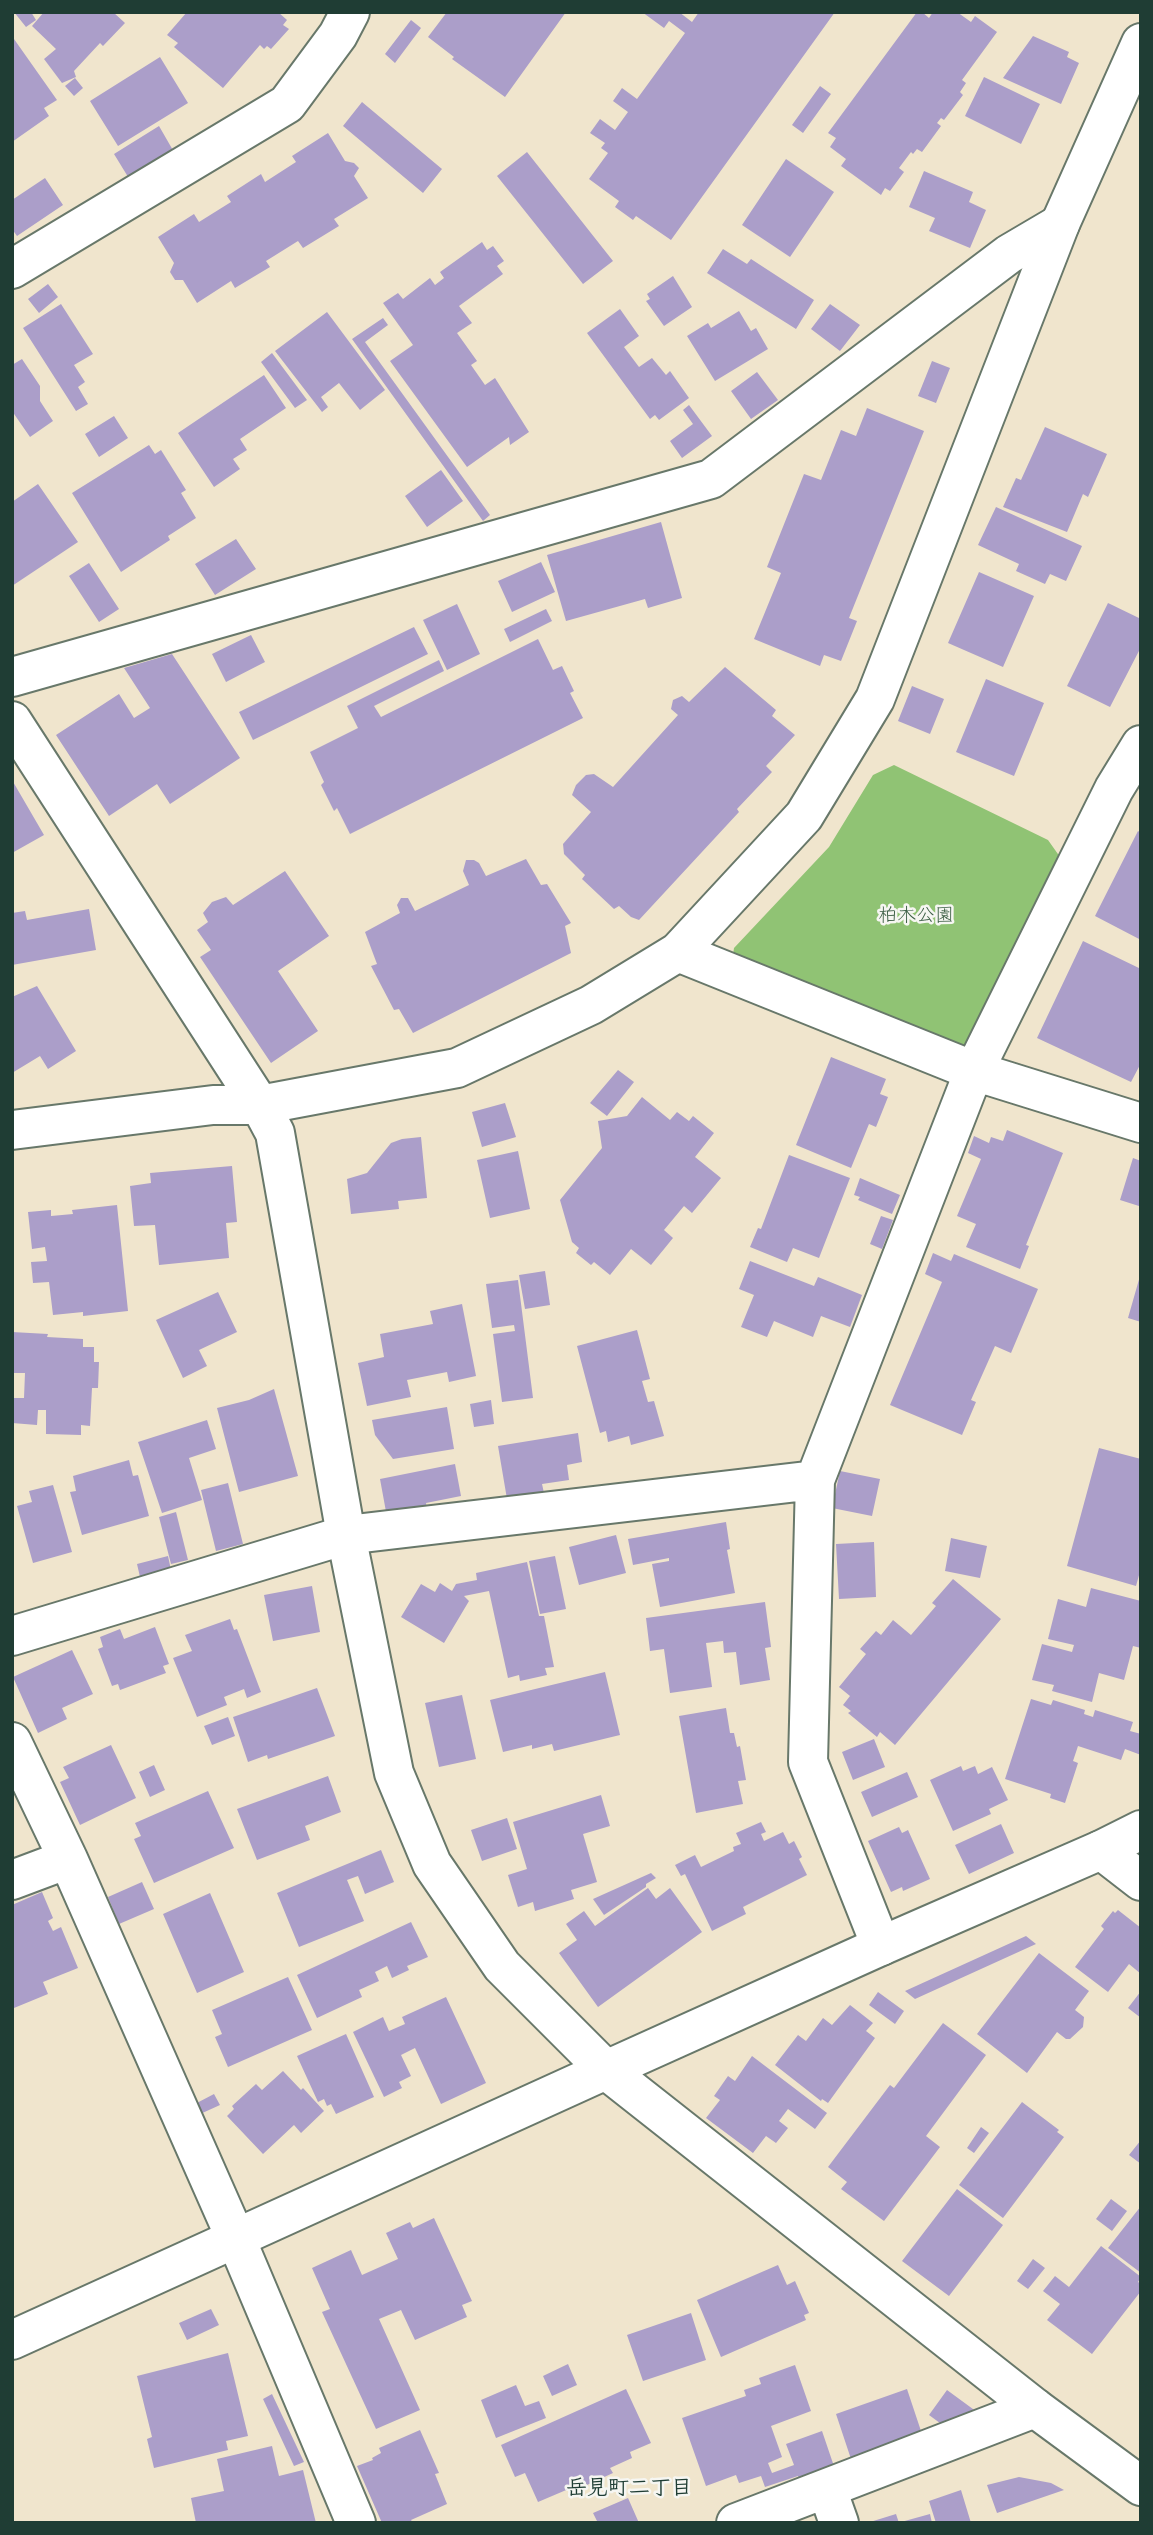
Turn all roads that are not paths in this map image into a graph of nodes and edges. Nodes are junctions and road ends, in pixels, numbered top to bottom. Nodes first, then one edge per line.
1 (350, 12) edge
2 (1141, 43) edge
3 (1060, 224) junction
4 (12, 269) edge
5 (12, 677) edge
6 (12, 721) edge
7 (1141, 745) edge
8 (678, 953) junction
9 (974, 1072) junction
10 (260, 1105) junction
11 (1141, 1123) edge
12 (12, 1130) edge
13 (815, 1480) junction
14 (346, 1535) junction
15 (12, 1636) edge
16 (12, 1742) edge
17 (1141, 1830) edge
18 (1101, 1850) junction
19 (68, 1860) junction
20 (12, 1880) edge
21 (1141, 1881) edge
22 (881, 1946) junction
23 (606, 2070) junction
24 (236, 2239) junction
25 (12, 2340) edge
26 (1035, 2408) junction
27 (1141, 2486) edge
28 (833, 2506) edge
29 (356, 2523) edge
30 (736, 2523) edge

1 - 4 street
2 - 3 street
3 - 5 street
3 - 8 street
6 - 10 street
7 - 9 street
8 - 9 street
8 - 10 street
9 - 11 street
9 - 13 street
10 - 12 street
10 - 14 street
13 - 14 street
13 - 22 street
14 - 15 street
14 - 23 street
16 - 19 street
17 - 18 street
18 - 21 street
18 - 22 street
19 - 20 street
19 - 24 street
22 - 23 street
23 - 24 street
23 - 26 street
24 - 25 street
24 - 29 street
26 - 27 street
26 - 28 street
28 - 30 street

